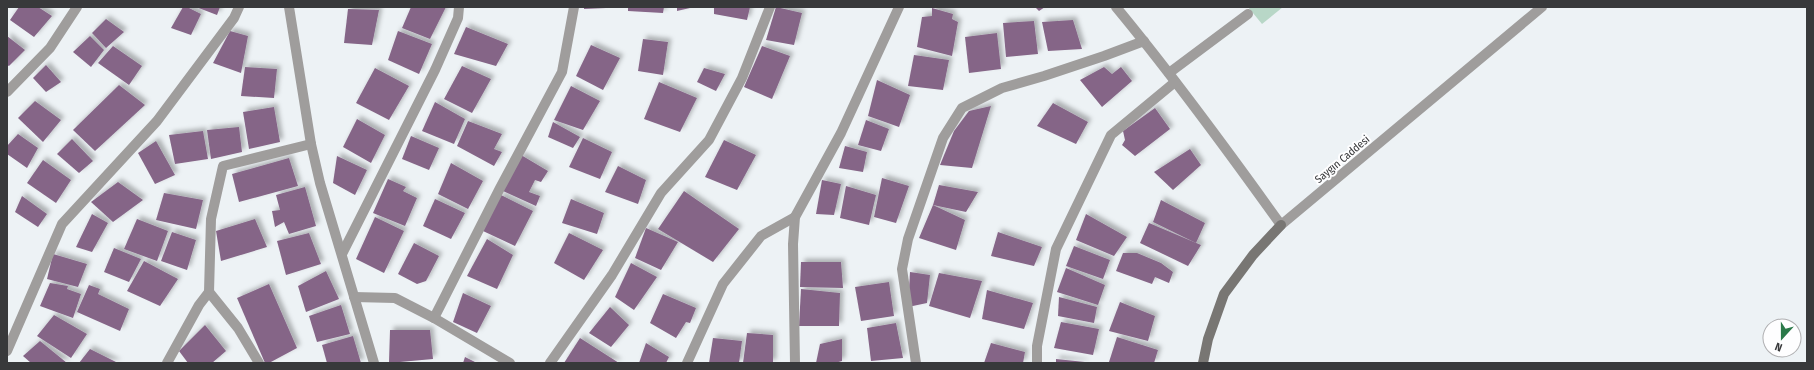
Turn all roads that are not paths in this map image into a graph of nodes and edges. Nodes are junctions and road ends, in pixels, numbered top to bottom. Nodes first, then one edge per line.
1 (76, 7) edge
2 (239, 7) edge
3 (289, 7) edge
4 (459, 7) edge
5 (574, 7) edge
6 (770, 7) edge
7 (899, 7) edge
8 (1116, 7) edge
9 (1542, 7) edge
10 (1248, 14) dead end
11 (1144, 41) junction
12 (1169, 73) junction
13 (1175, 82) junction
14 (7, 92) edge
15 (311, 144) junction
16 (795, 217) junction
17 (1281, 225) junction
18 (342, 254) junction
19 (209, 292) junction
20 (354, 297) junction
21 (434, 318) junction
22 (7, 351) edge
23 (167, 363) edge
24 (259, 363) edge
25 (374, 363) edge
26 (510, 363) edge
27 (550, 363) edge
28 (688, 363) edge
29 (795, 363) edge
30 (916, 363) edge
31 (1037, 363) edge
32 (1203, 363) edge

1 - 14 street
2 - 22 street
3 - 15 street
4 - 18 street
5 - 21 street
6 - 27 street
7 - 16 street
8 - 11 street
9 - 17 street, Saygın Caddesi
10 - 12 street
11 - 12 street
11 - 30 street
12 - 13 street
13 - 17 street
13 - 31 street
15 - 18 street
15 - 19 street
16 - 28 street
16 - 29 street
17 - 32 street, Saygın Caddesi
18 - 20 street
19 - 23 street
19 - 24 street
20 - 21 street
20 - 25 street
21 - 26 street

